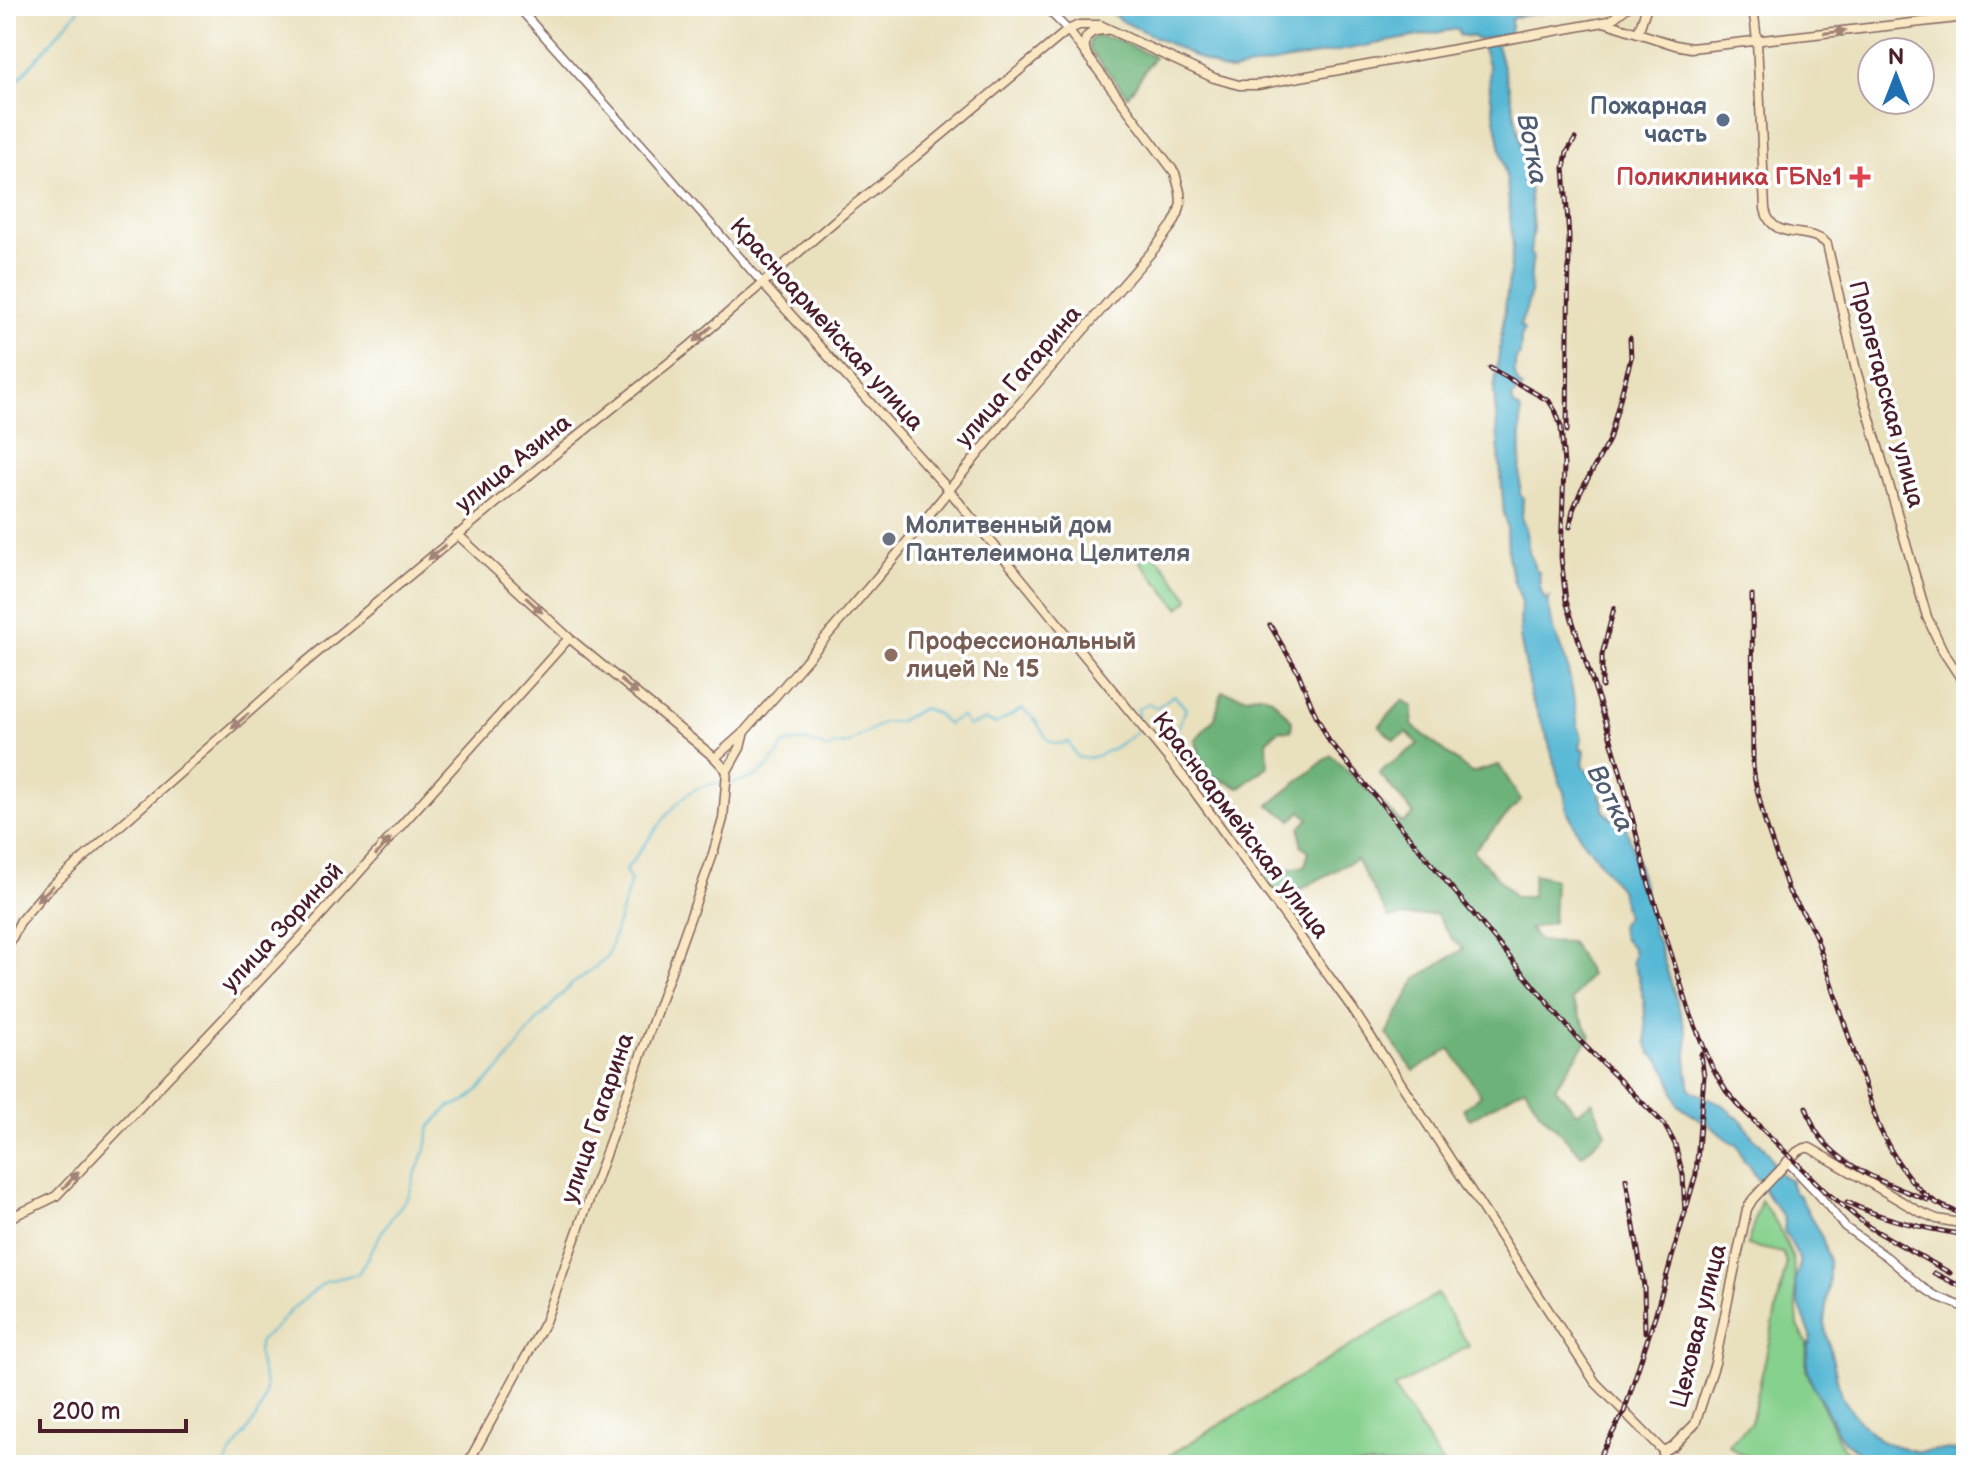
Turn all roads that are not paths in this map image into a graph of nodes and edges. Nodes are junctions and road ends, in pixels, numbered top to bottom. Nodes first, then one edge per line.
1 (517, 6) edge
2 (1044, 6) edge
3 (1629, 6) edge
4 (1647, 6) edge
5 (1753, 6) edge
6 (1966, 17) edge
7 (1604, 22) junction
8 (1068, 30) junction
9 (1113, 30) junction
10 (1638, 33) junction
11 (1757, 41) junction
12 (1087, 56) junction
13 (763, 284) junction
14 (948, 489) junction
15 (457, 534) junction
16 (569, 638) junction
17 (1966, 686) edge
18 (744, 732) junction
19 (715, 758) junction
20 (727, 771) junction
21 (6, 950) edge
22 (1786, 1163) junction
23 (6, 1220) edge
24 (1966, 1224) edge
25 (1966, 1308) edge
26 (1663, 1451) junction
27 (467, 1465) edge
28 (1663, 1465) edge

1 - 13 street, Красноармейская улица
2 - 8 street
3 - 7 main road
4 - 10 main road
5 - 11 main road
11 -> 6 main road
7 - 9 main road
7 - 10 main road
8 - 9 main road
8 - 12 main road, улица Гагарина
8 - 13 main road, улица Азина
9 - 12 main road
10 - 11 main road
11 - 17 main road, Пролетарская улица
12 - 14 main road, улица Гагарина
13 - 14 main road, Красноармейская улица
13 -> 15 main road, улица Азина
14 - 18 main road, улица Гагарина
14 - 26 main road, Красноармейская улица
15 -> 16 main road
15 -> 21 main road, улица Азина
16 -> 19 main road
23 -> 16 main road, улица Зориной
18 - 19 main road
18 - 20 main road, улица Гагарина
19 - 20 main road
20 - 27 main road, улица Гагарина
22 - 24 main road
22 - 25 street
22 - 26 main road, Цеховая улица
26 - 28 main road

